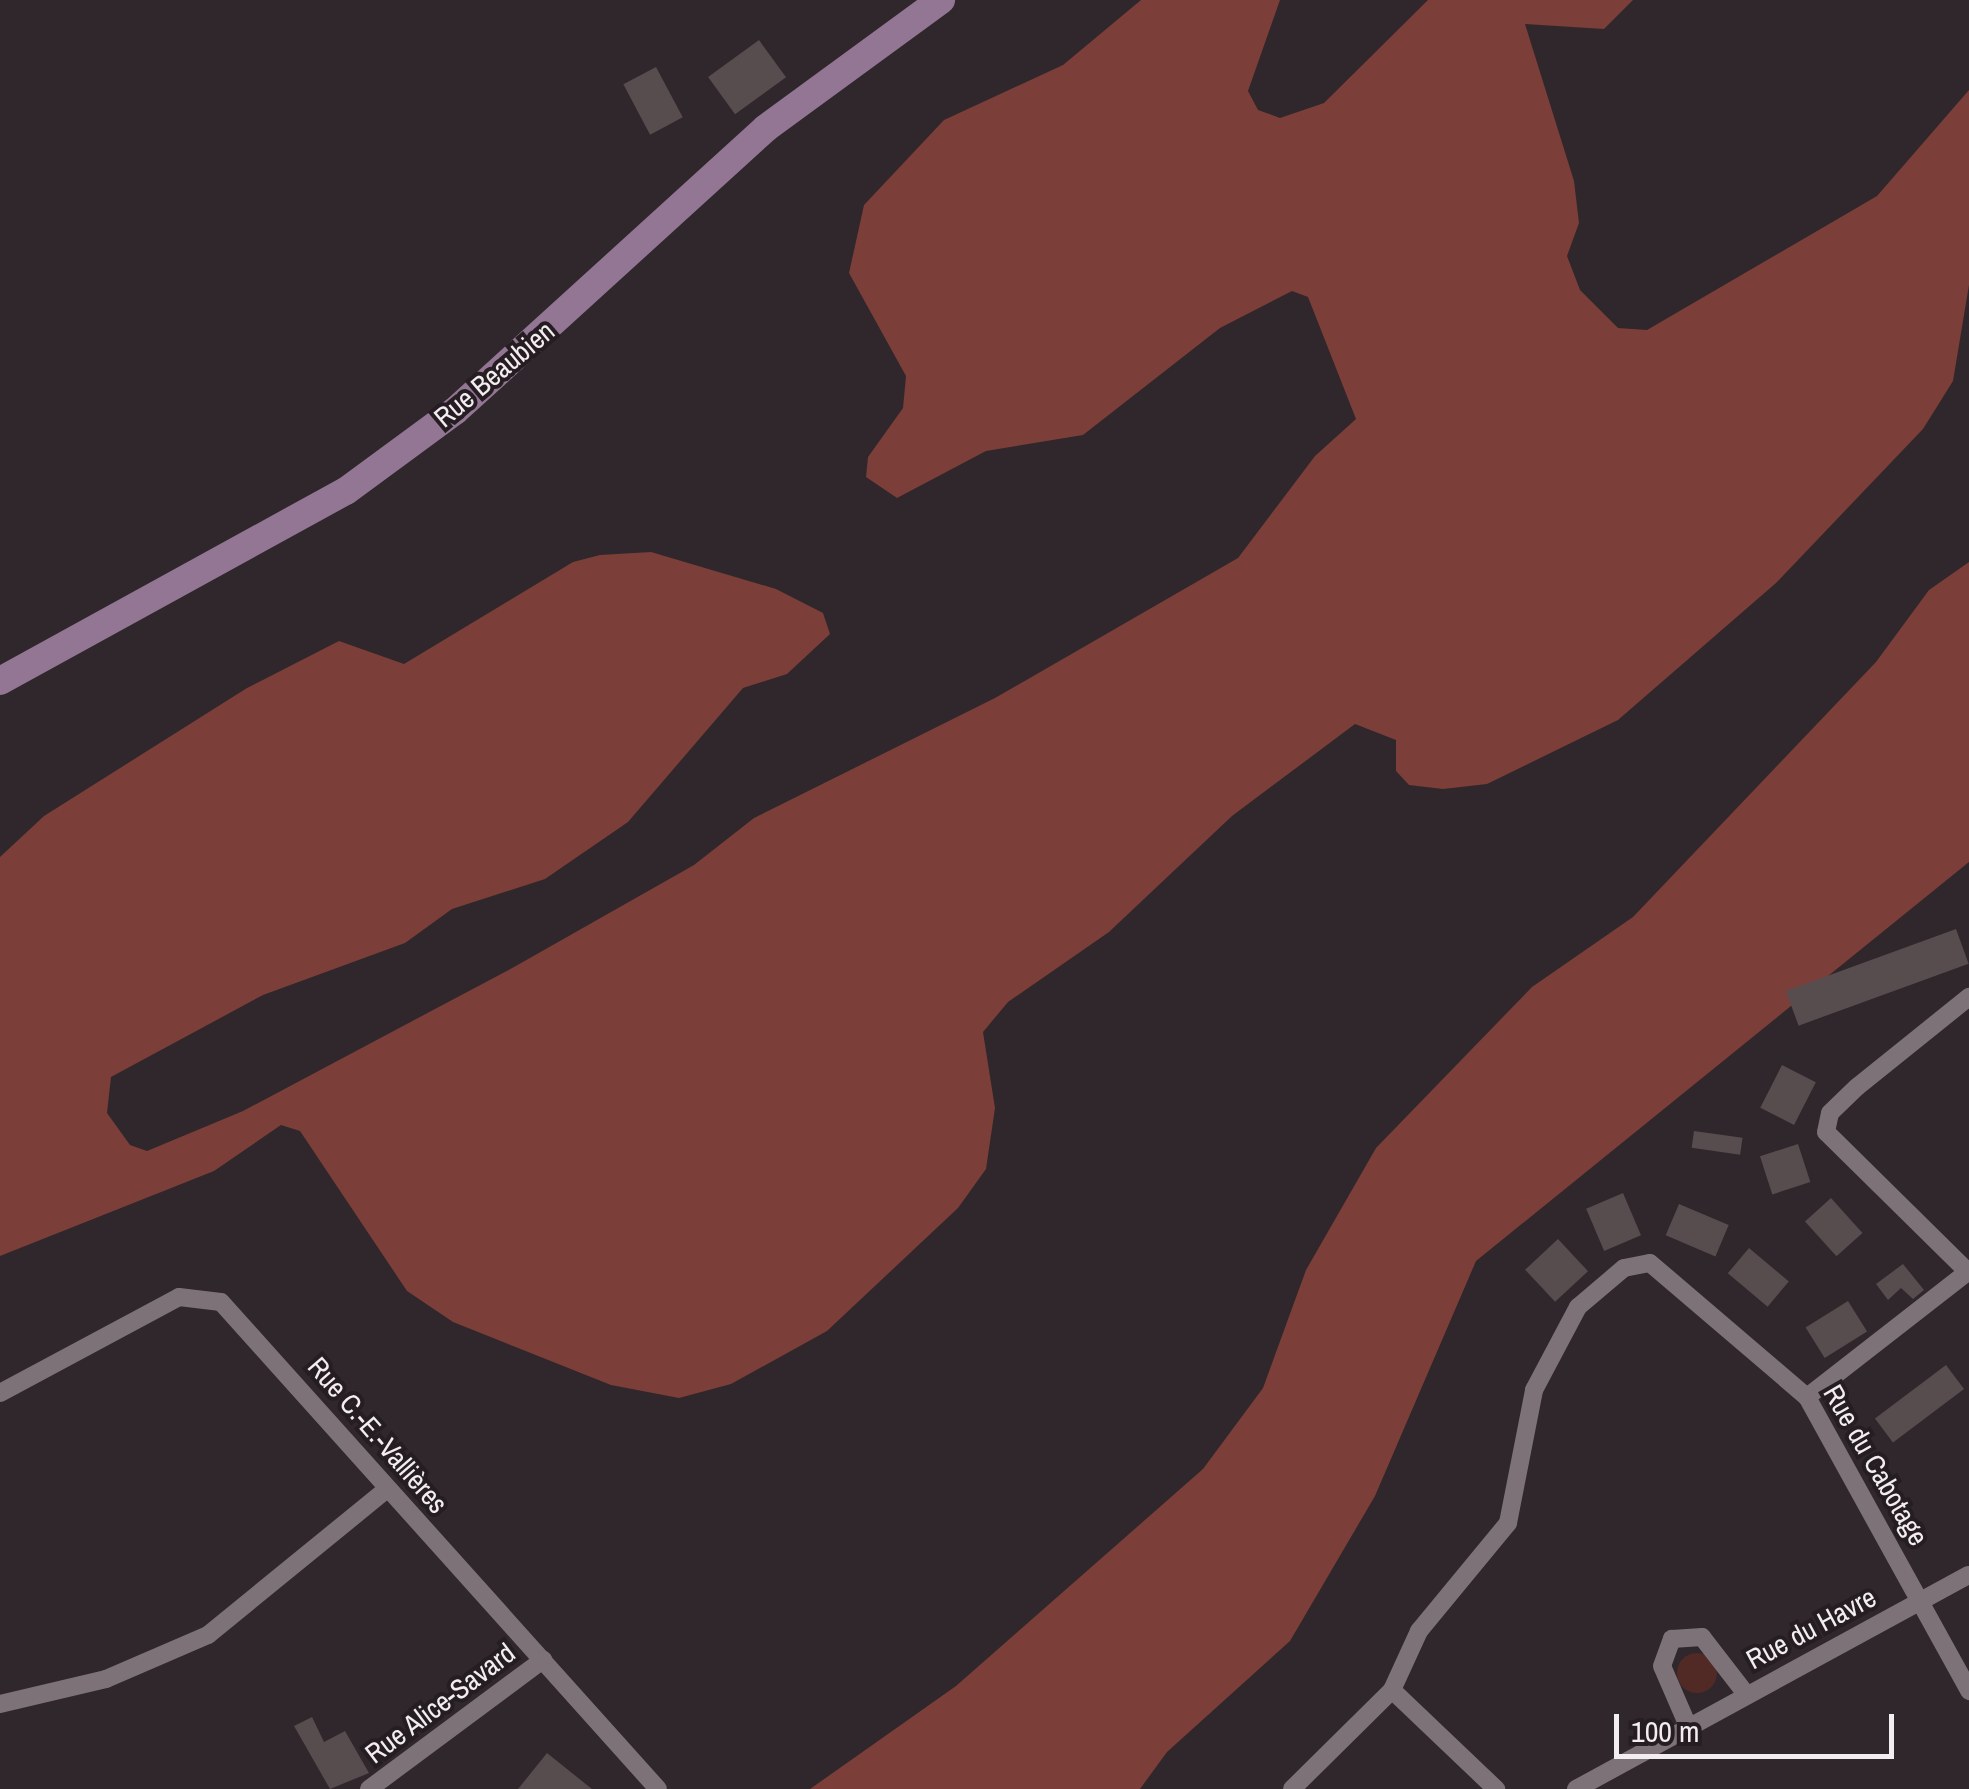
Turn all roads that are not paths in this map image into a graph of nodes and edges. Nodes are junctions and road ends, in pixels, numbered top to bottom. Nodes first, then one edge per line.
1 (941, 0) edge
2 (0, 681) edge
3 (1969, 997) edge
4 (1968, 1272) edge
5 (0, 1394) edge
6 (1808, 1396) junction
7 (386, 1490) junction
8 (1969, 1575) edge
9 (1921, 1601) junction
10 (543, 1660) junction
11 (1392, 1690) junction
12 (1969, 1691) edge
13 (1746, 1694) junction
14 (0, 1704) edge
15 (1688, 1726) junction
16 (368, 1789) edge
17 (658, 1789) edge
18 (1292, 1789) edge
19 (1496, 1789) edge
20 (1576, 1789) edge

1 - 2 main road, Rue Beaubien
3 - 4 street
4 - 6 street
5 - 7 street, Rue C.-E.-Vallières
6 - 9 street, Rue du Cabotage
6 - 11 street, Rue du Cabotage
7 - 10 street, Rue C.-E.-Vallières
7 - 14 street
8 - 9 street, Rue du Havre
9 - 12 street, Rue du Cabotage
9 - 13 street, Rue du Havre
10 - 16 street, Rue Alice-Savard
10 - 17 street, Rue C.-E.-Vallières
11 - 18 street, Rue du Cabotage
11 - 19 street
13 - 15 street, Rue du Havre
13 - 15 street
15 - 20 street, Rue du Havre

